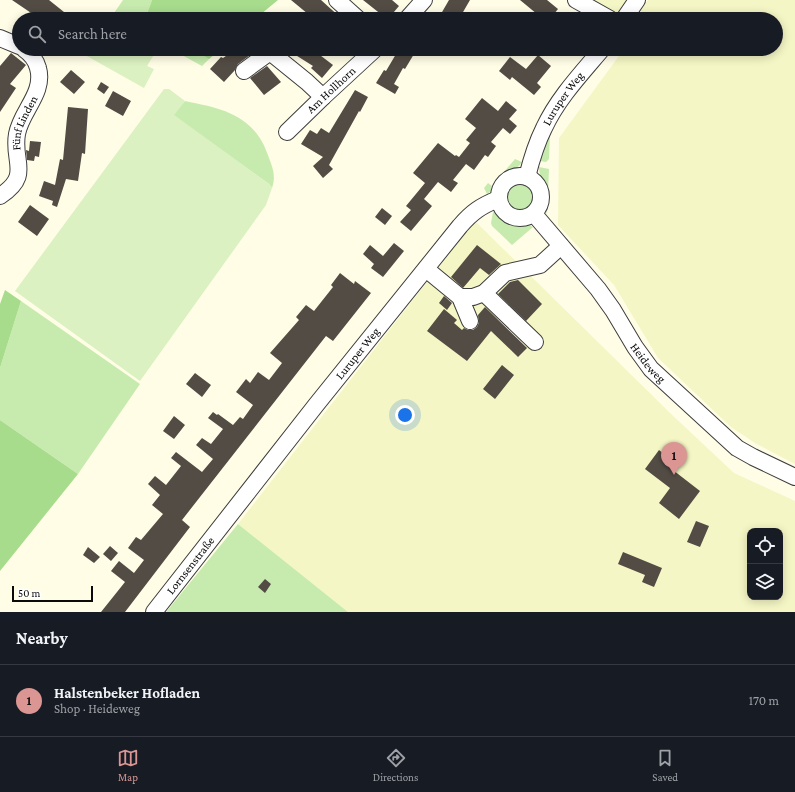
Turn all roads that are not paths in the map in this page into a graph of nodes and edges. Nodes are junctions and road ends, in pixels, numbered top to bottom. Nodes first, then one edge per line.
1 (336, 0) edge
2 (424, 0) edge
3 (576, 0) edge
4 (637, 0) edge
5 (350, 12) edge
6 (413, 12) edge
7 (597, 12) edge
8 (629, 12) edge
9 (0, 38) edge
10 (12, 43) edge
11 (31, 56) edge
12 (265, 56) edge
13 (275, 56) edge
14 (367, 56) edge
15 (596, 56) edge
16 (244, 71) dead end
17 (323, 97) junction
18 (287, 132) dead end
19 (527, 177) junction
20 (0, 196) edge
21 (498, 199) junction
22 (534, 214) junction
23 (561, 246) junction
24 (426, 269) junction
25 (484, 293) junction
26 (460, 296) junction
27 (470, 321) dead end
28 (535, 342) dead end
29 (795, 477) edge
30 (226, 520) joint
31 (154, 612) edge

1 - 5 street
2 - 6 street
3 - 7 street
4 - 8 street
9 - 10 street
11 - 20 street, Fünf Linden
12 - 16 street
13 - 17 street
14 - 17 street, Am Hollhorn
15 - 19 street, Luruper Weg
17 - 18 street, Am Hollhorn
19 - 21 street
19 - 22 street
21 - 22 street
21 - 24 street, Luruper Weg
22 - 23 street, Heideweg
23 - 25 street
23 - 29 street, Heideweg
24 - 26 street
24 - 30 street, Luruper Weg
25 - 26 street
25 - 28 street
26 - 27 street
30 - 31 street, Lornsenstraße

